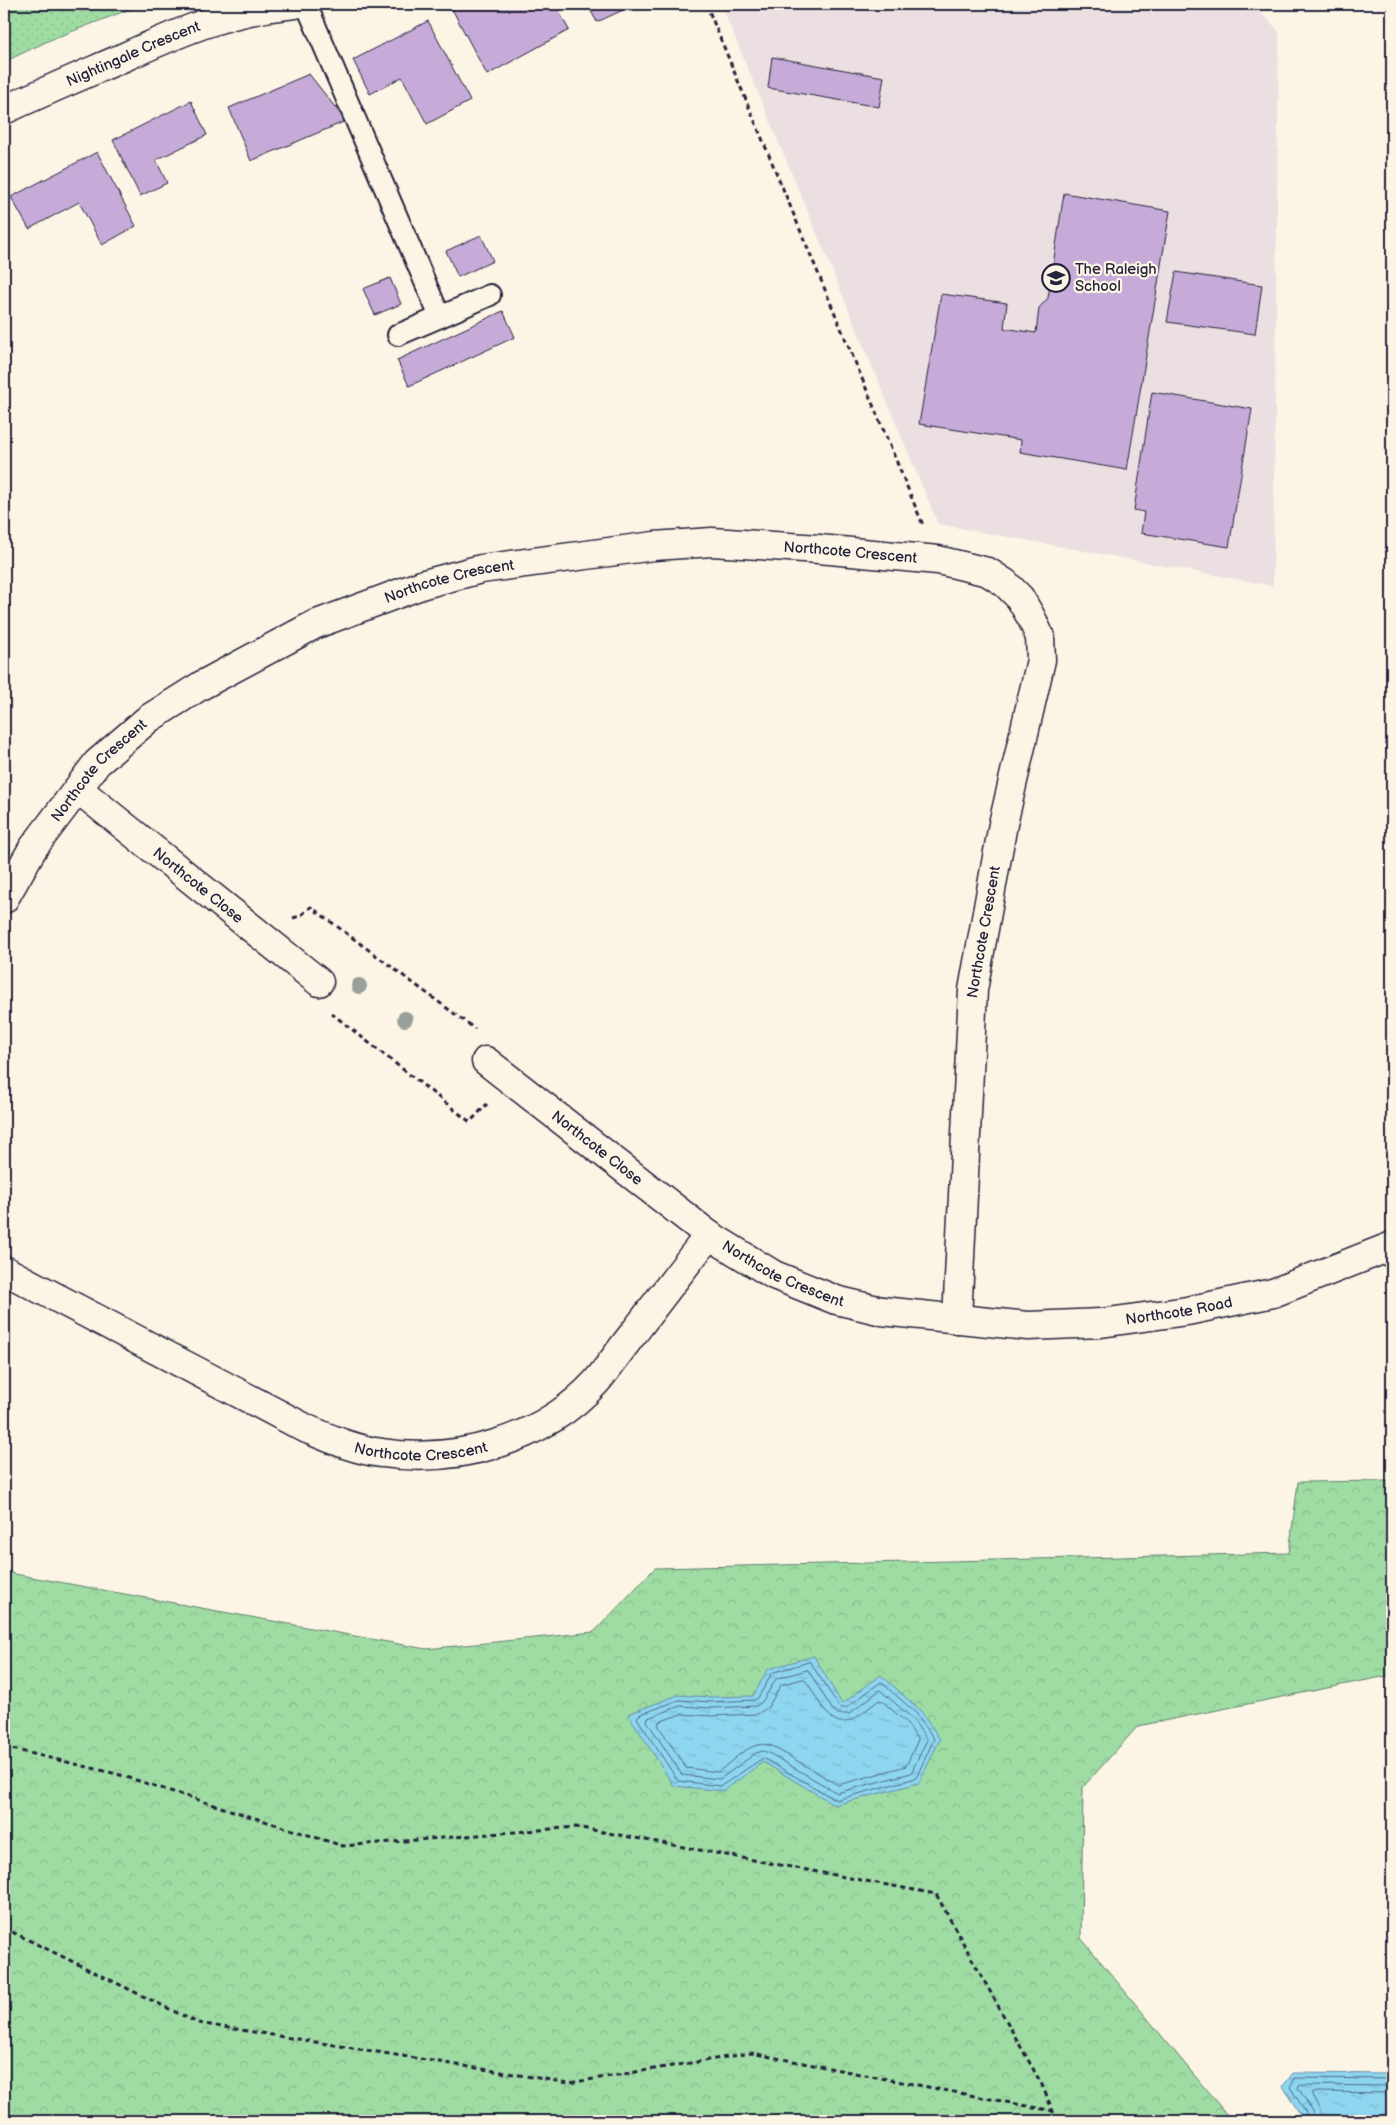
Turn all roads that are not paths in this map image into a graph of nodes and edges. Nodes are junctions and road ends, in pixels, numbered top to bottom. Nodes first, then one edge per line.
1 (295, 4) edge
2 (306, 4) edge
3 (4, 110) edge
4 (490, 295) dead end
5 (440, 317) junction
6 (398, 335) dead end
7 (78, 789) junction
8 (4, 899) edge
9 (319, 982) road end
10 (486, 1061) road end
11 (709, 1235) junction
12 (1392, 1246) edge
13 (4, 1270) edge
14 (956, 1319) junction

1 - 3 street, Nightingale Crescent
2 - 5 lane
4 - 5 lane
5 - 6 lane
7 - 8 street, Northcote Crescent
7 - 9 street, Northcote Close
7 - 14 street, Northcote Crescent
10 - 11 street, Northcote Close
11 - 13 street, Northcote Crescent
11 - 14 street, Northcote Crescent
12 - 14 street, Northcote Road

